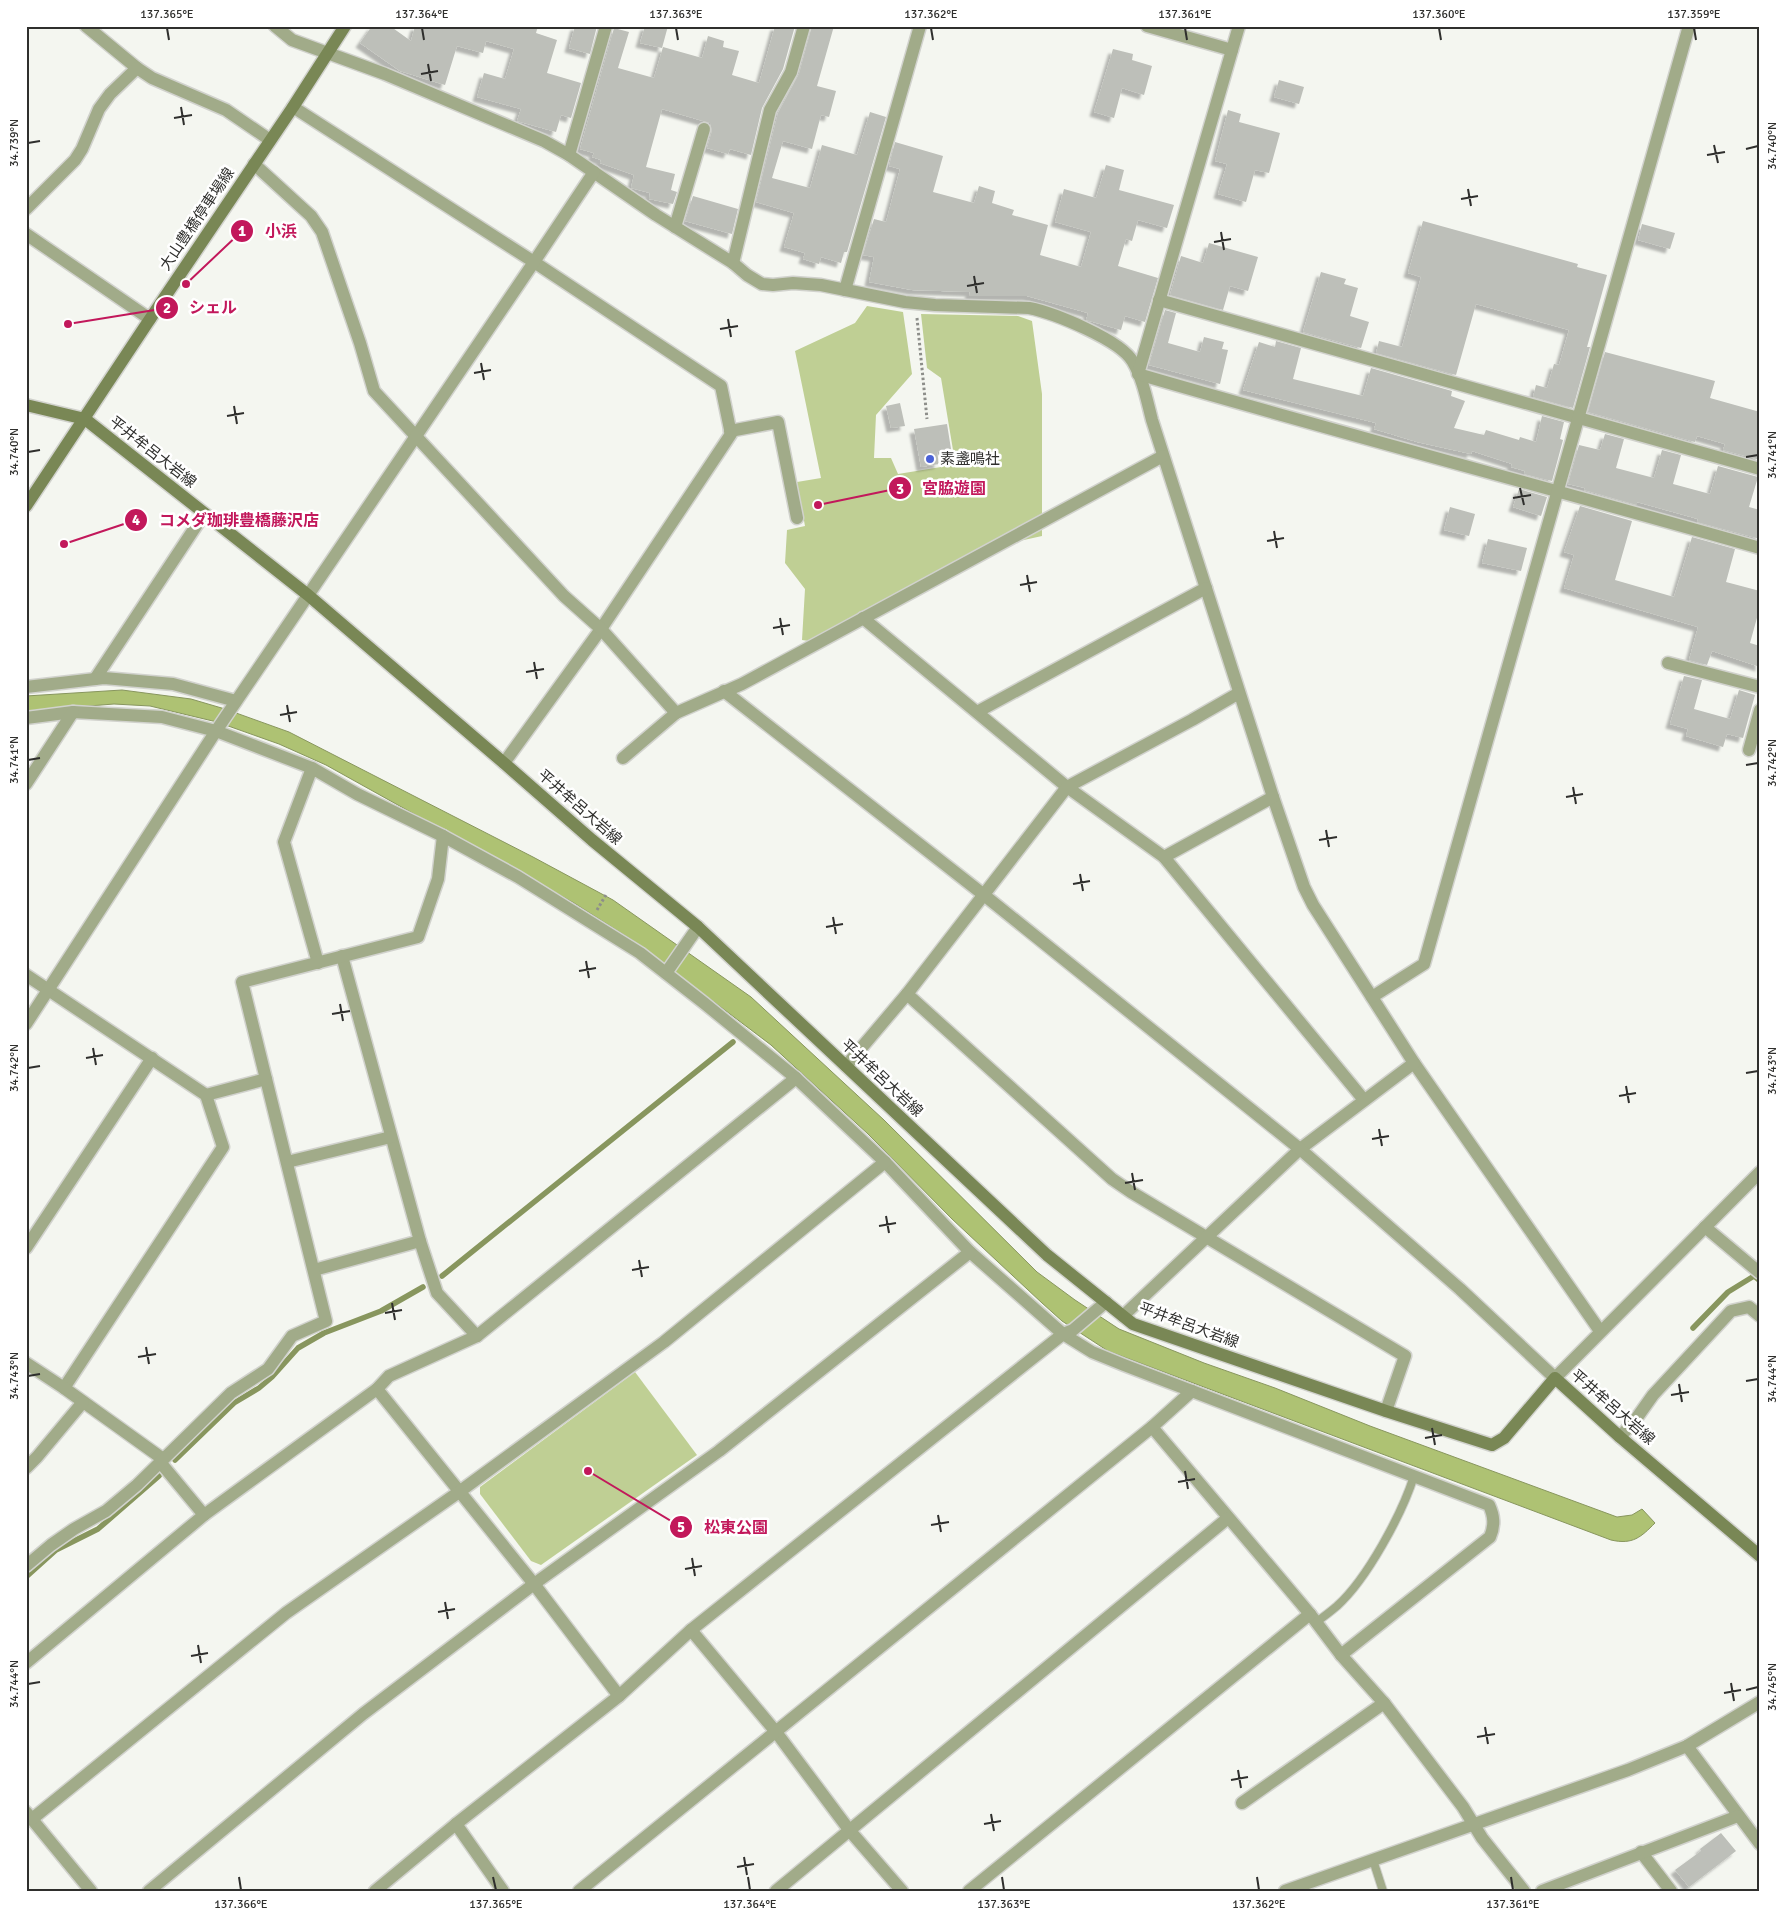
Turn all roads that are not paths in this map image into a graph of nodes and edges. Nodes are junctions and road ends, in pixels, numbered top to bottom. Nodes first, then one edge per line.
1 (86, 26) edge
2 (275, 26) edge
3 (345, 26) edge
4 (606, 26) edge
5 (804, 26) edge
6 (920, 26) edge
7 (1147, 26) edge
8 (1239, 26) edge
9 (1688, 26) edge
10 (1232, 50) junction
11 (328, 52) junction
12 (137, 68) junction
13 (293, 107) junction
14 (704, 129) dead end
15 (270, 140) junction
16 (569, 155) junction
17 (254, 164) junction
18 (594, 172) junction
19 (26, 209) edge
20 (675, 227) junction
21 (26, 234) edge
22 (534, 262) junction
23 (733, 263) junction
24 (845, 290) junction
25 (1159, 300) junction
26 (150, 319) junction
27 (1138, 374) junction
28 (26, 405) edge
29 (1577, 418) junction
30 (85, 419) junction
31 (730, 431) junction
32 (415, 436) junction
33 (1163, 456) junction
34 (1760, 469) edge
35 (1557, 490) junction
36 (26, 506) edge
37 (204, 514) junction
38 (797, 518) dead end
39 (1760, 548) edge
40 (1206, 588) junction
41 (308, 596) junction
42 (863, 618) junction
43 (601, 629) junction
44 (1668, 663) dead end
45 (95, 679) junction
46 (26, 687) edge
47 (1760, 687) edge
48 (724, 691) junction
49 (1239, 693) junction
50 (236, 701) junction
51 (1760, 710) edge
52 (73, 712) junction
53 (977, 712) junction
54 (676, 713) junction
55 (26, 718) edge
56 (216, 731) junction
57 (1749, 750) dead end
58 (623, 758) dead end
59 (504, 763) junction
60 (312, 768) junction
61 (26, 784) edge
62 (1067, 787) junction
63 (1273, 797) junction
64 (443, 836) junction
65 (1164, 858) junction
66 (984, 895) junction
67 (698, 927) junction
68 (342, 956) junction
69 (318, 963) junction
70 (666, 973) junction
71 (26, 975) edge
72 (48, 990) junction
73 (907, 994) junction
74 (1372, 996) junction
75 (26, 1024) edge
76 (152, 1058) junction
77 (1414, 1063) junction
78 (846, 1066) junction
79 (796, 1078) junction
80 (266, 1079) junction
81 (206, 1095) junction
82 (1364, 1100) junction
83 (391, 1136) junction
84 (1300, 1149) junction
85 (287, 1162) junction
86 (885, 1162) junction
87 (1760, 1172) edge
88 (1705, 1228) junction
89 (1208, 1237) junction
90 (420, 1242) junction
91 (26, 1248) edge
92 (970, 1252) junction
93 (314, 1270) junction
94 (1760, 1273) edge
95 (1102, 1307) junction
96 (1123, 1316) junction
97 (1760, 1316) edge
98 (1600, 1331) junction
99 (1068, 1332) junction
100 (477, 1336) junction
101 (26, 1363) edge
102 (1555, 1378) junction
103 (64, 1388) junction
104 (377, 1389) junction
105 (1192, 1391) junction
106 (83, 1402) junction
107 (1386, 1411) junction
108 (1152, 1427) junction
109 (1620, 1437) junction
110 (161, 1461) junction
111 (26, 1468) edge
112 (1414, 1476) junction
113 (459, 1492) junction
114 (204, 1515) junction
115 (1228, 1518) junction
116 (1760, 1556) edge
117 (26, 1566) edge
118 (534, 1584) junction
119 (1312, 1619) junction
120 (691, 1630) junction
121 (1341, 1655) junction
122 (26, 1663) edge
123 (619, 1696) junction
124 (1760, 1702) edge
125 (1384, 1703) junction
126 (776, 1732) junction
127 (1687, 1746) junction
128 (1242, 1803) dead end
129 (29, 1816) edge
130 (1738, 1816) junction
131 (456, 1824) junction
132 (1474, 1824) junction
133 (850, 1831) junction
134 (1760, 1844) edge
135 (1641, 1852) junction
136 (1374, 1860) junction
137 (92, 1891) edge
138 (148, 1891) edge
139 (375, 1891) edge
140 (502, 1891) edge
141 (579, 1891) edge
142 (776, 1891) edge
143 (902, 1891) edge
144 (969, 1891) edge
145 (1285, 1891) edge
146 (1383, 1891) edge
147 (1524, 1891) edge
148 (1542, 1891) edge
149 (1671, 1891) edge

1 - 12 street
2 - 11 street
3 - 11 main road, 大山豊橋停車場線
4 - 16 street
5 - 23 street
6 - 24 street
7 - 10 street
8 - 10 street
9 - 29 street
10 - 25 street
11 - 13 main road, 大山豊橋停車場線
11 - 16 street
12 - 15 street
12 - 19 street
13 - 15 main road, 大山豊橋停車場線
13 - 22 street
14 - 20 street
15 - 17 main road, 大山豊橋停車場線
16 - 18 street
17 - 26 main road, 大山豊橋停車場線
17 - 32 street
18 - 20 street
18 - 22 street
20 - 23 street
21 - 26 street
22 - 31 street
22 - 32 street
23 - 24 street
24 - 27 street
25 - 27 street
25 - 29 street
26 - 30 main road, 大山豊橋停車場線
27 - 33 street
27 - 35 street
28 - 30 main road, 平井牟呂大岩線
29 - 34 street
29 - 35 street
30 - 36 main road, 大山豊橋停車場線
30 - 37 main road, 平井牟呂大岩線
31 - 38 street
31 - 43 street
32 - 41 street
32 - 43 street
33 - 40 street
33 - 42 street
35 - 39 street
35 - 74 street
37 - 41 main road, 平井牟呂大岩線
37 - 45 street
40 - 49 street
40 - 53 street
41 - 50 street
41 - 59 main road, 平井牟呂大岩線
42 - 48 street
42 - 53 street
43 - 54 street
43 - 59 street
44 - 47 street
45 - 46 street
45 - 50 street
48 - 54 street
48 - 66 street
49 - 62 street
49 - 63 street
50 - 56 street
51 - 57 street
52 - 55 street
52 - 56 street
52 - 61 street
53 - 62 street
54 - 58 street
56 - 60 street
56 - 72 street
59 - 67 main road, 平井牟呂大岩線
60 - 64 street
60 - 69 street
62 - 65 street
62 - 66 street
63 - 65 street
63 - 74 street
64 - 68 street
64 - 70 street
65 - 82 street
66 - 73 street
66 - 84 street
67 - 70 street
67 - 78 main road, 平井牟呂大岩線
68 - 69 street
68 - 83 street
69 - 80 street
70 - 79 street
71 - 72 street
72 - 75 street
72 - 76 street
73 - 78 street
73 - 89 street
74 - 77 street
76 - 81 street
76 - 91 street
77 - 82 street
77 - 98 street
78 - 95 main road, 平井牟呂大岩線
79 - 86 street
79 - 100 street
80 - 81 street
80 - 85 street
81 - 103 street
82 - 84 street
83 - 85 street
83 - 90 street
84 - 89 street
84 - 102 street
85 - 93 street
86 - 92 street
86 - 113 street
87 - 88 street
88 - 94 street
88 - 98 street
89 - 96 street
89 - 107 street
90 - 93 street
90 - 100 street
92 - 99 street
92 - 118 street
93 - 110 street
95 - 96 main road, 平井牟呂大岩線
95 - 99 street
96 - 107 main road, 平井牟呂大岩線
97 - 109 street
98 - 102 street
99 - 105 street
99 - 120 street
100 - 104 street
101 - 103 street
102 - 107 main road, 平井牟呂大岩線
102 - 109 main road, 平井牟呂大岩線
103 - 106 street
104 - 113 street
104 - 114 street
105 - 108 street
105 - 112 street
106 - 110 street
106 - 111 street
108 - 115 street
108 - 126 street
109 - 116 main road, 平井牟呂大岩線
110 - 114 street
110 - 117 street
112 - 119 lane
112 - 121 street
113 - 118 street
113 - 129 street
114 - 122 street
115 - 119 street
115 - 133 street
118 - 123 street
118 - 138 street
119 - 121 street
119 - 144 street
120 - 123 street
120 - 126 street
121 - 125 street
123 - 131 street
124 - 127 street
125 - 128 street
125 - 132 street
126 - 133 street
126 - 141 street
127 - 130 street
127 - 132 street
129 - 137 street
130 - 134 street
130 - 135 street
131 - 139 street
131 - 140 street
132 - 136 street
132 - 147 street
133 - 142 street
133 - 143 street
135 - 148 street
135 - 149 street
136 - 145 street
136 - 146 lane

